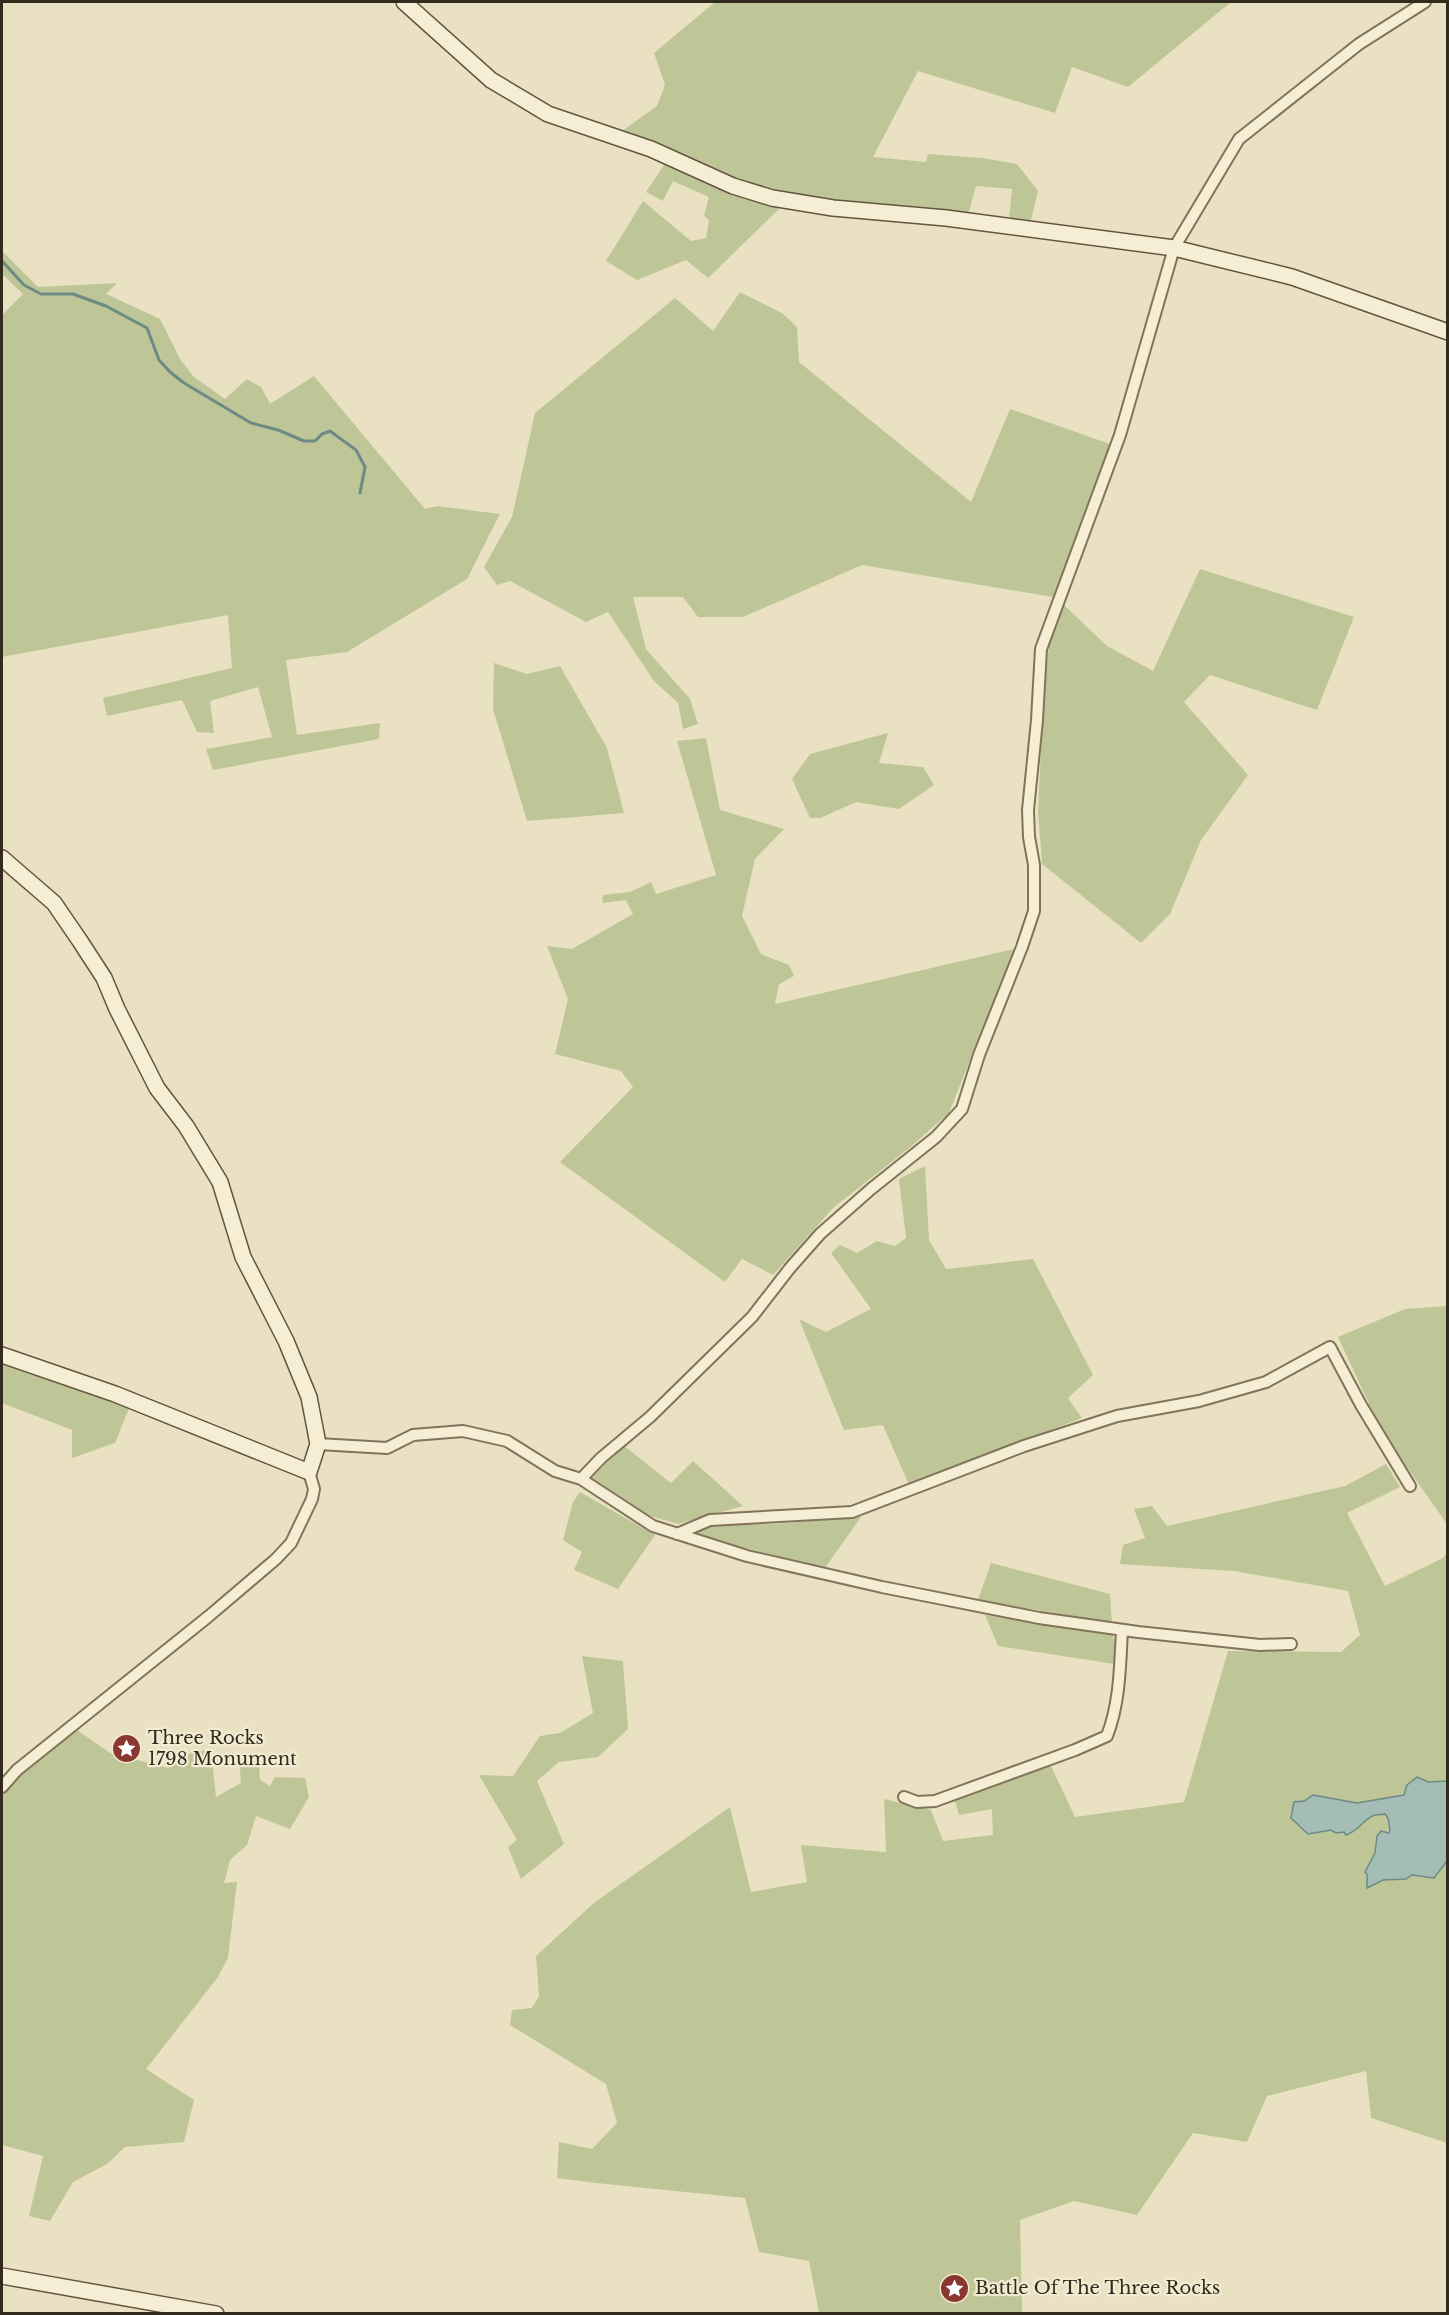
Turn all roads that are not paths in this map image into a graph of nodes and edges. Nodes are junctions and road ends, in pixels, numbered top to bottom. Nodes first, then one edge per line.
1 (404, 2) edge
2 (1425, 2) edge
3 (1174, 248) junction
4 (1448, 332) edge
5 (2, 858) edge
6 (2, 1355) edge
7 (318, 1444) junction
8 (309, 1472) junction
9 (581, 1479) junction
10 (1410, 1486) dead end
11 (677, 1534) junction
12 (1122, 1630) junction
13 (1291, 1644) dead end
14 (2, 1787) edge
15 (904, 1797) dead end
16 (2, 2276) edge
17 (216, 2313) edge

1 - 3 street
2 - 3 street
3 - 4 street
3 - 9 street
5 - 7 street
6 - 8 street
7 - 8 street
7 - 9 street
8 - 14 street
9 - 11 street
10 - 11 street
11 - 12 street
12 - 13 street
12 - 15 street
16 - 17 street

